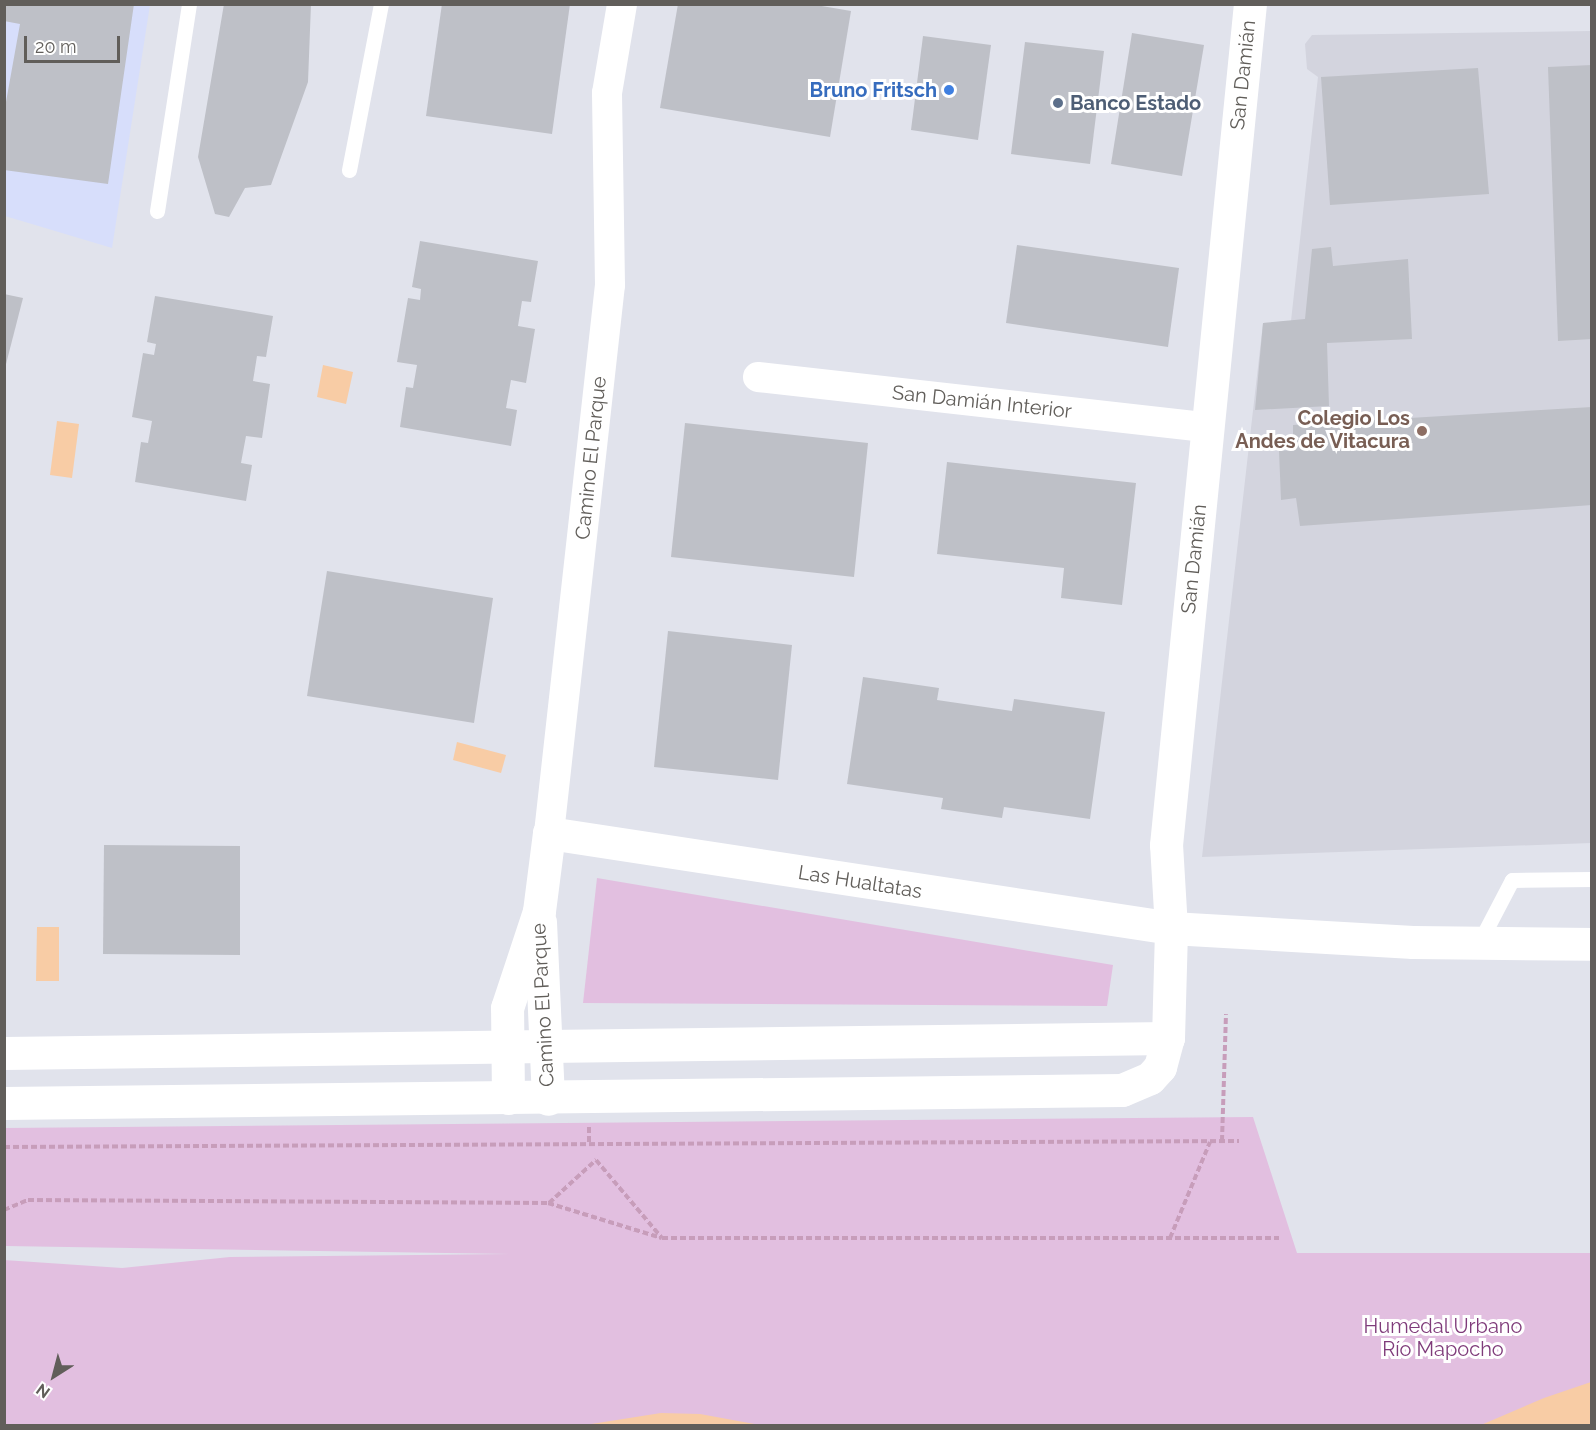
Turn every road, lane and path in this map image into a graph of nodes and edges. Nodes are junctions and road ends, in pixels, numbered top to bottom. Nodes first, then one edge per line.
1 (189, 4) edge
2 (381, 4) edge
3 (622, 4) edge
4 (1250, 4) edge
5 (349, 170) dead end
6 (157, 211) dead end
7 (758, 377) dead end
8 (1207, 427) junction
9 (549, 833) junction
10 (1592, 879) edge
11 (539, 911) junction
12 (1171, 928) junction
13 (1479, 944) junction
14 (1592, 944) edge
15 (1226, 1014) dead end
16 (1168, 1038) junction
17 (547, 1049) junction
18 (507, 1050) junction
19 (4, 1053) edge
20 (508, 1098) junction
21 (548, 1099) junction
22 (4, 1103) edge
23 (1210, 1141) junction
24 (1239, 1141) dead end
25 (1222, 1142) junction
26 (4, 1147) edge
27 (548, 1203) junction
28 (4, 1210) edge
29 (662, 1238) junction
30 (1170, 1238) junction
31 (1279, 1238) dead end

1 - 6 lane
2 - 5 lane
3 - 9 street, Camino El Parque
4 - 8 street, San Damián
7 - 8 street, San Damián Interior
8 - 12 street, San Damián
9 - 11 street, Camino El Parque
9 - 12 street, Las Hualtatas
10 - 13 lane
11 - 17 street, Camino El Parque
11 - 18 street, Camino El Parque
12 - 13 street, Las Hualtatas
12 - 16 street, San Damián
13 - 14 street, Las Hualtatas
15 - 25 path
16 - 17 street
16 - 21 street, San Damián
17 - 18 street
17 - 21 street, Camino El Parque
18 - 19 street
18 - 20 street, Camino El Parque
20 - 21 street
20 - 22 street
23 - 25 path
23 - 26 path
23 - 30 path
24 - 25 path
27 - 28 path
27 - 29 path
27 - 29 path
29 - 30 path
30 - 31 path

